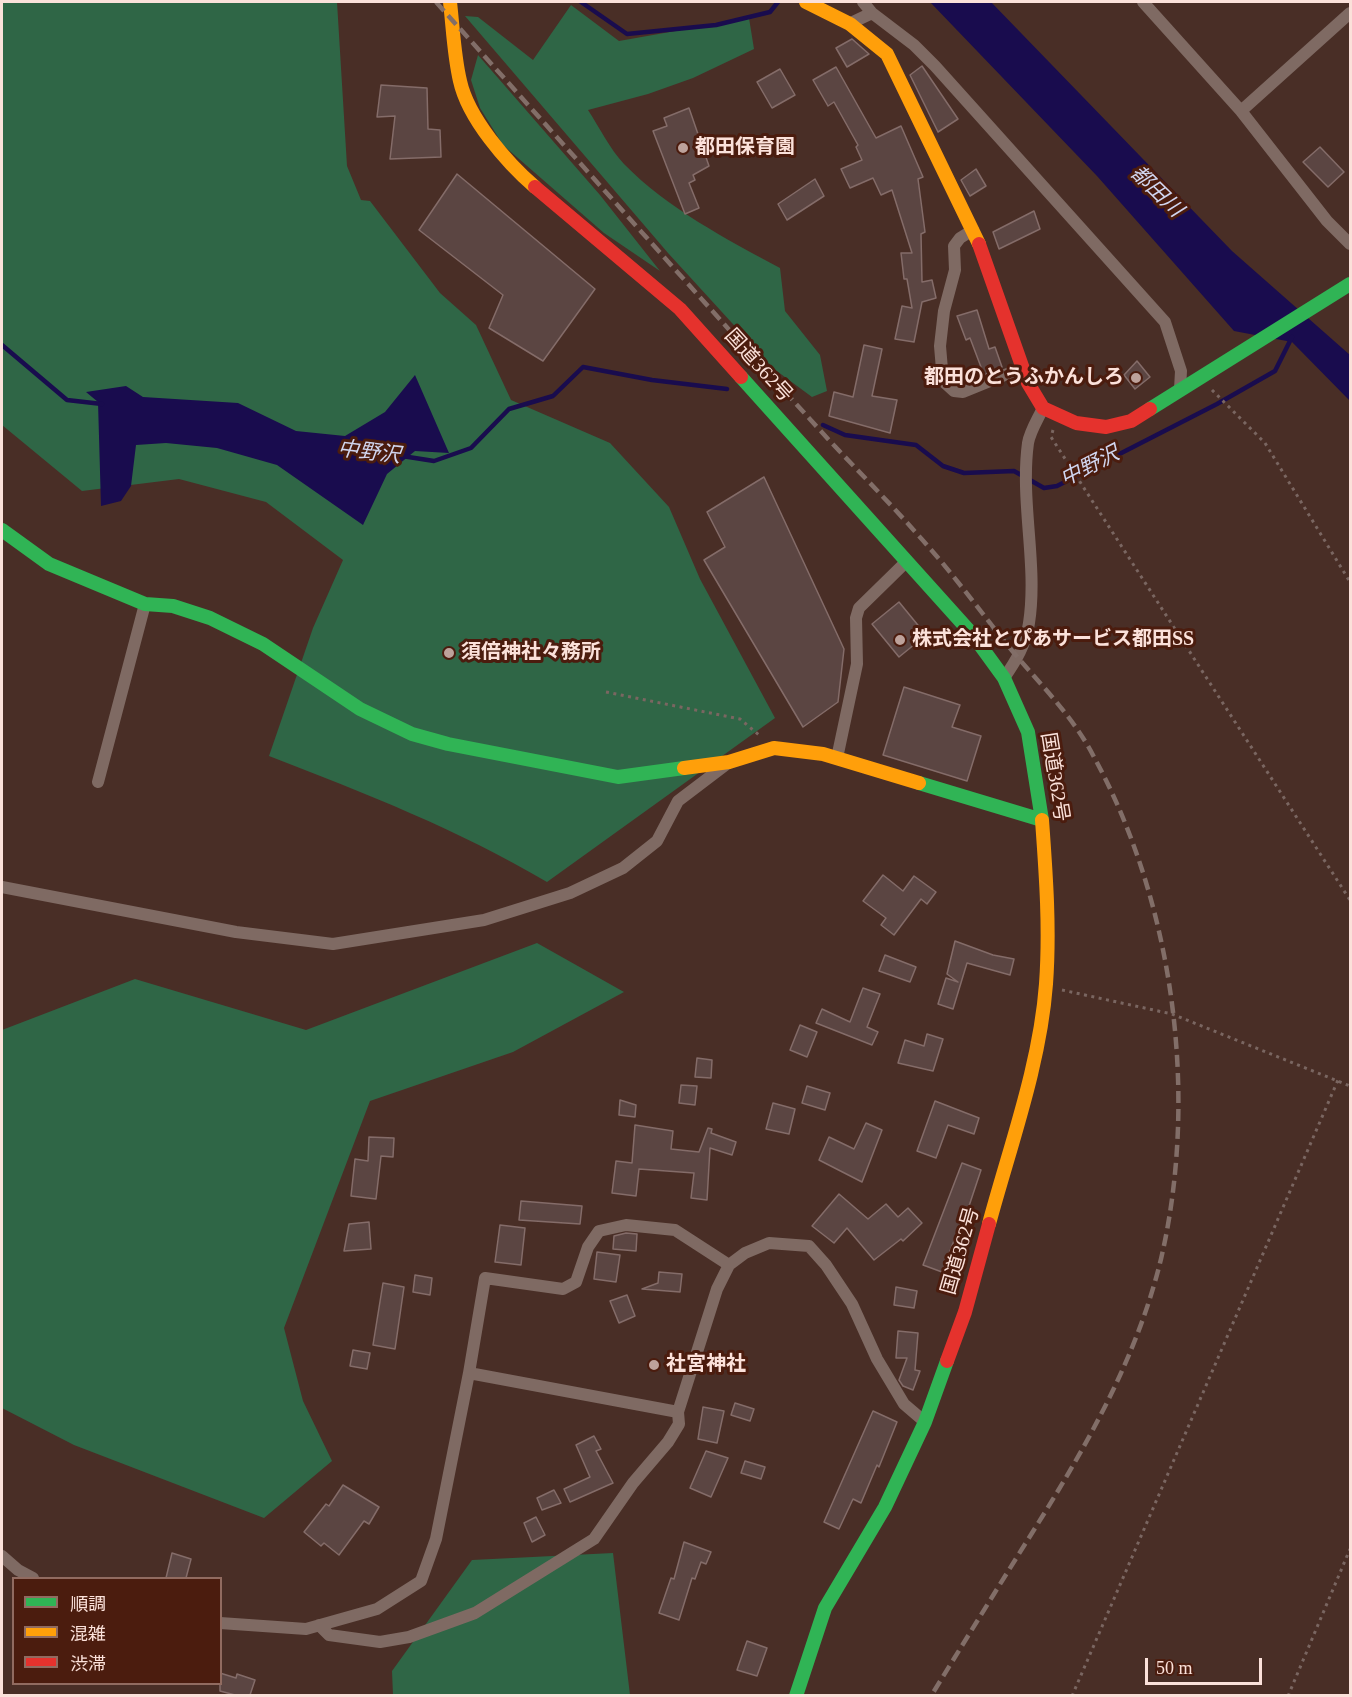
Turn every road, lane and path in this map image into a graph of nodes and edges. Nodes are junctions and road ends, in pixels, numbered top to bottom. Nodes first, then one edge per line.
1 (450, 2) edge
2 (806, 2) edge
3 (863, 2) edge
4 (1143, 2) edge
5 (872, 13) junction
6 (1350, 14) edge
7 (851, 23) junction
8 (1241, 111) junction
9 (973, 230) junction
10 (1350, 244) edge
11 (1350, 284) edge
12 (1022, 368) junction
13 (1200, 378) junction
14 (1180, 389) junction
15 (1043, 408) junction
16 (1058, 416) junction
17 (2, 530) edge
18 (907, 561) junction
19 (1350, 582) edge
20 (145, 604) junction
21 (1004, 678) junction
22 (606, 692) dead end
23 (774, 748) junction
24 (837, 758) junction
25 (729, 762) junction
26 (99, 782) dead end
27 (1042, 820) junction
28 (2, 887) edge
29 (1350, 900) edge
30 (1046, 986) junction
31 (1338, 1080) junction
32 (1350, 1086) edge
33 (729, 1265) junction
34 (469, 1373) junction
35 (678, 1413) junction
36 (925, 1422) junction
37 (1350, 1549) edge
38 (2, 1556) edge
39 (31, 1577) edge
40 (222, 1623) edge
41 (319, 1625) junction
42 (796, 1695) edge
43 (1072, 1695) edge
44 (1288, 1695) edge

1 - 18 main road, 国道362号
2 - 7 main road
3 - 5 street
4 - 8 street
5 - 7 street
5 - 14 street
6 - 8 street
7 - 9 main road
8 - 10 street
9 - 12 main road
9 - 12 street
11 - 13 main road
12 - 15 main road
13 - 14 main road
13 - 19 path
14 - 16 main road
15 - 16 main road
15 - 21 street
16 - 29 path
17 - 20 main road
18 - 21 main road, 国道362号
18 - 24 street
20 - 25 main road
20 - 26 street
21 - 27 main road, 国道362号
22 - 23 path
23 - 24 main road
23 - 25 main road
24 - 27 main road
25 - 28 street
27 - 30 main road, 国道362号
30 - 31 path
30 - 36 main road, 国道362号
31 - 32 path
31 - 43 path
33 - 34 street
33 - 35 street
33 - 36 street
34 - 35 street
34 - 41 street
35 - 41 street
36 - 42 main road, 国道362号
37 - 44 path
38 - 39 street
40 - 41 street

